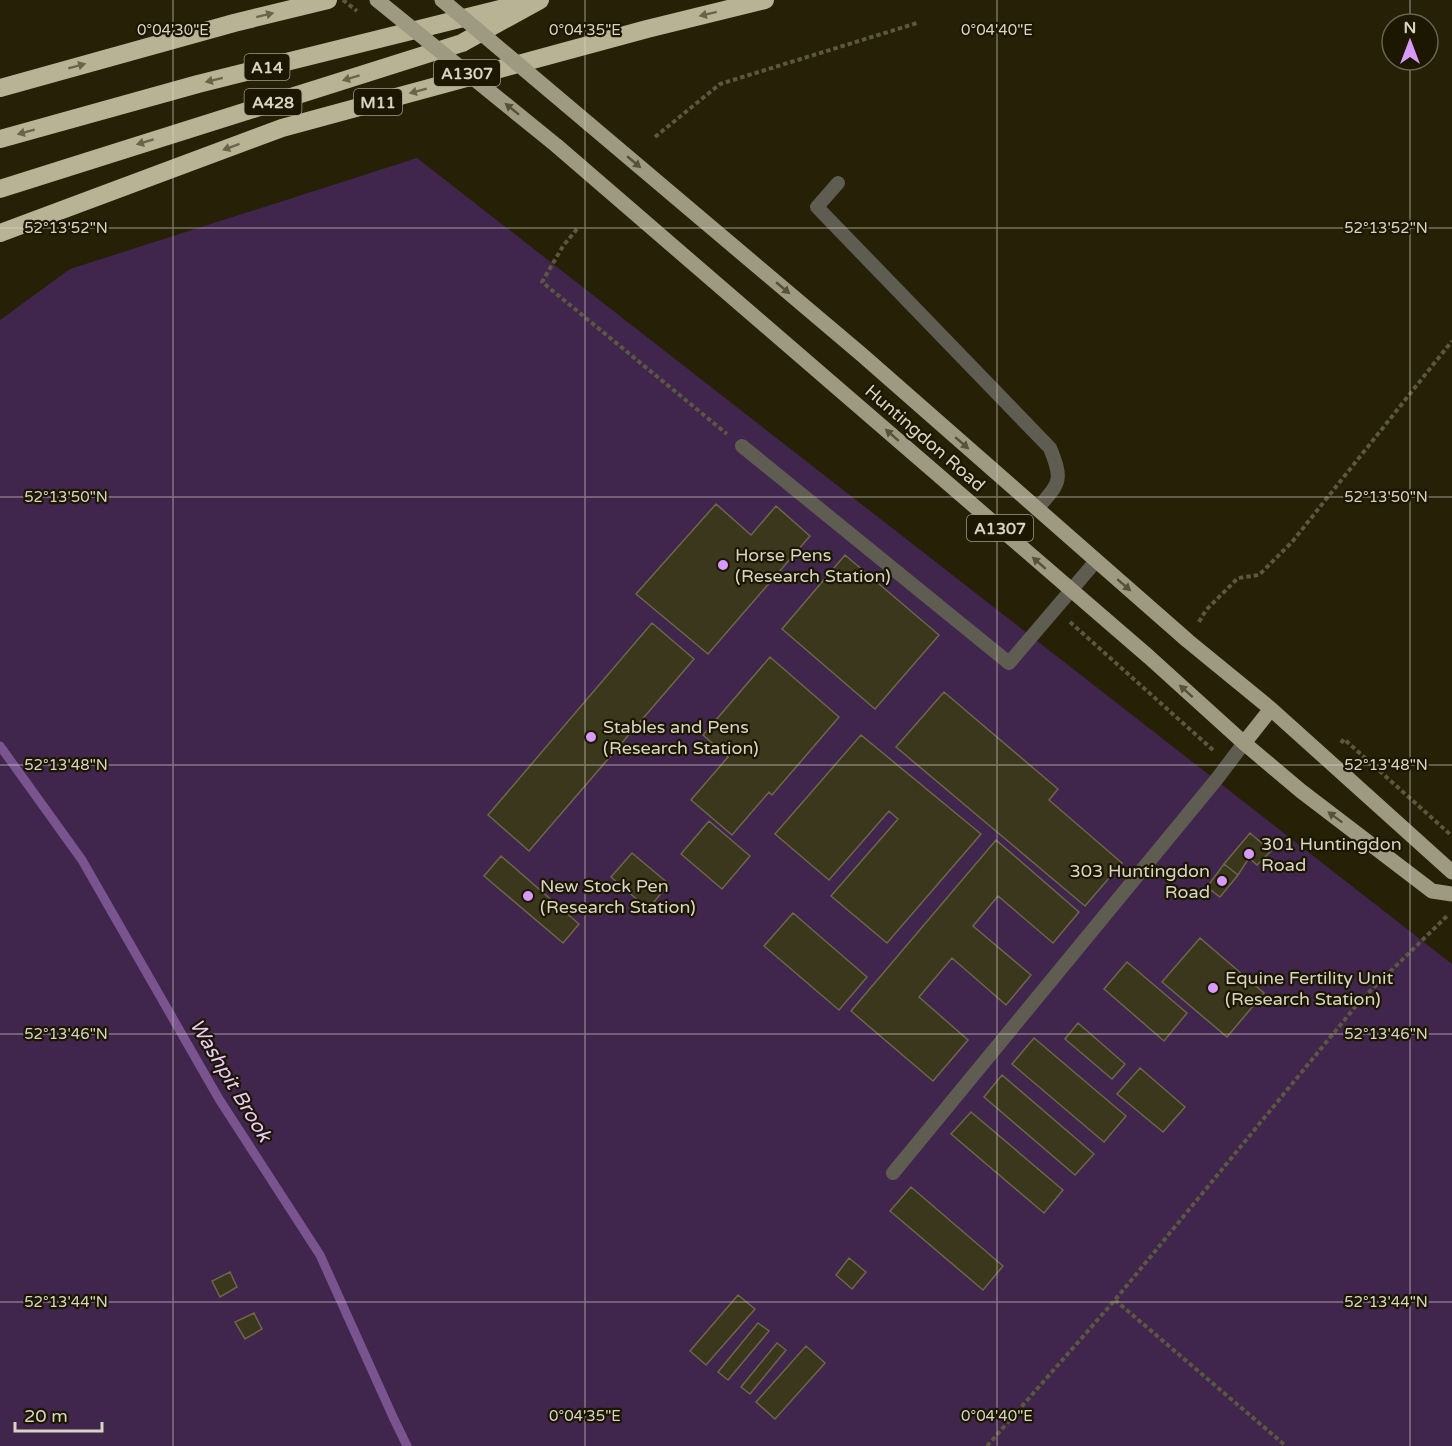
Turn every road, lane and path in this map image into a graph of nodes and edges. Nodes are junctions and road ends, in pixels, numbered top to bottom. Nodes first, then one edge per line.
1 (328, 0) edge
2 (377, 0) edge
3 (442, 0) edge
4 (538, 0) edge
5 (765, 0) edge
6 (917, 23) dead end
7 (0, 88) edge
8 (656, 137) dead end
9 (0, 139) edge
10 (838, 183) dead end
11 (0, 189) edge
12 (577, 229) dead end
13 (0, 233) edge
14 (1452, 341) edge
15 (742, 446) joint
16 (1037, 509) junction
17 (1096, 561) junction
18 (1071, 590) junction
19 (1055, 609) junction
20 (1188, 641) junction
21 (1270, 709) junction
22 (1344, 740) dead end
23 (1244, 743) junction
24 (1228, 764) junction
25 (1452, 836) edge
26 (1452, 872) edge
27 (1452, 894) edge
28 (1452, 911) edge
29 (892, 1173) dead end
30 (1115, 1300) junction
31 (987, 1446) edge
32 (1286, 1446) edge

7 -> 1 highway
18 -> 2 main road, Huntingdon Road / A1307, bridge
3 -> 16 main road, Huntingdon Road / A1307, bridge
4 -> 9 highway, A14
4 -> 11 highway, A428
5 -> 13 highway, M11
6 - 8 path
10 - 16 lane
12 - 15 path
14 - 20 path
15 - 19 lane
16 - 17 main road, Huntingdon Road / A1307
17 - 18 lane
17 -> 20 main road, Huntingdon Road / A1307
18 - 19 lane
23 -> 18 main road, Huntingdon Road / A1307
19 - 24 path
20 - 21 main road, Huntingdon Road / A1307
21 - 23 main road
21 - 26 main road, Huntingdon Road / A1307
22 - 25 path
23 - 24 lane
27 -> 23 main road, Huntingdon Road / A1307
24 - 29 lane
28 - 30 path
30 - 31 path
30 - 32 path

